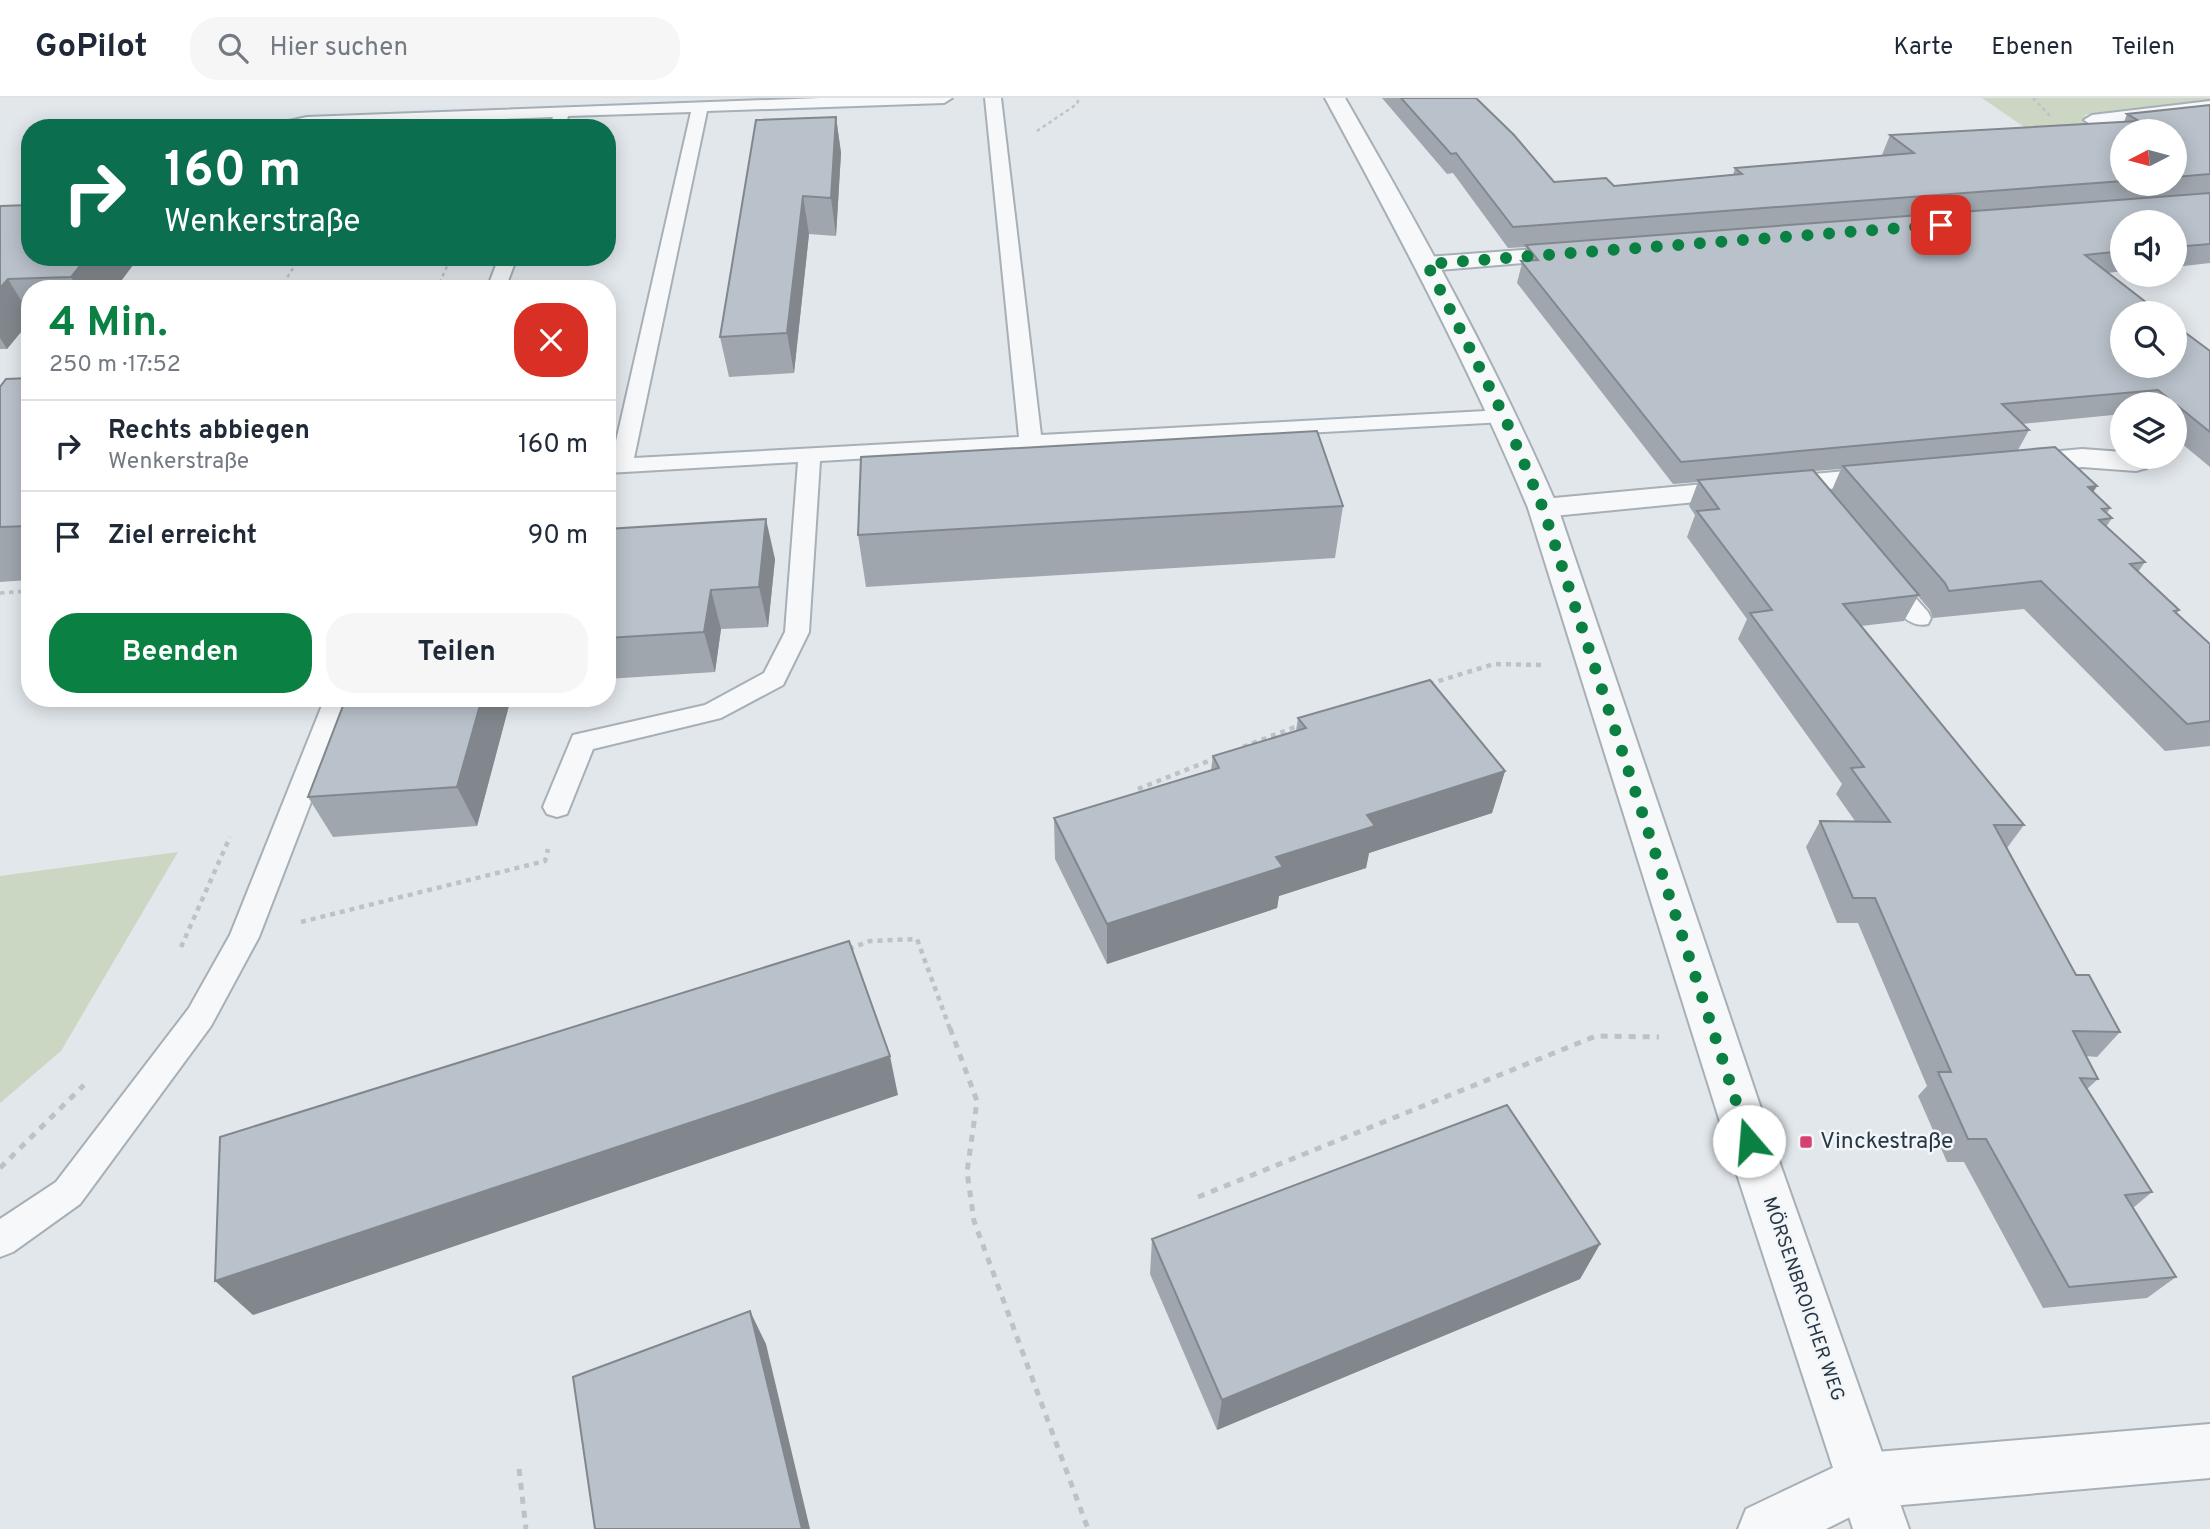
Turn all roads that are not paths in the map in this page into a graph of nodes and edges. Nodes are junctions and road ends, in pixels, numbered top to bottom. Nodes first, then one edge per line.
1 (944, 98) edge
2 (993, 98) edge
3 (1335, 98) edge
4 (2210, 106) edge
5 (700, 107) junction
6 (570, 119) edge
7 (2092, 120) dead end
8 (1599, 251) edge
9 (1427, 264) junction
10 (1504, 416) junction
11 (1031, 444) junction
12 (809, 456) junction
13 (616, 458) edge
14 (2110, 460) edge
15 (616, 466) edge
16 (1986, 467) edge
17 (1917, 473) edge
18 (1543, 508) junction
19 (1876, 566) edge
20 (1919, 618) edge
21 (334, 707) edge
22 (558, 807) road end
23 (0, 1240) edge
24 (2210, 1451) edge
25 (1872, 1505) edge
26 (1766, 1529) edge

1 - 5 lane
2 - 11 lane
3 - 9 street, MÖRSENBROICHER WEG
4 - 7 lane
5 - 6 lane
5 - 13 lane
8 - 9 street
9 - 10 street, MÖRSENBROICHER WEG
10 - 11 lane
10 - 18 street, MÖRSENBROICHER WEG
11 - 12 lane
12 - 15 lane
12 - 22 lane
14 - 16 street
17 - 18 street
18 - 25 street, MÖRSENBROICHER WEG
19 - 20 lane
21 - 23 lane
24 - 25 street
25 - 26 street

